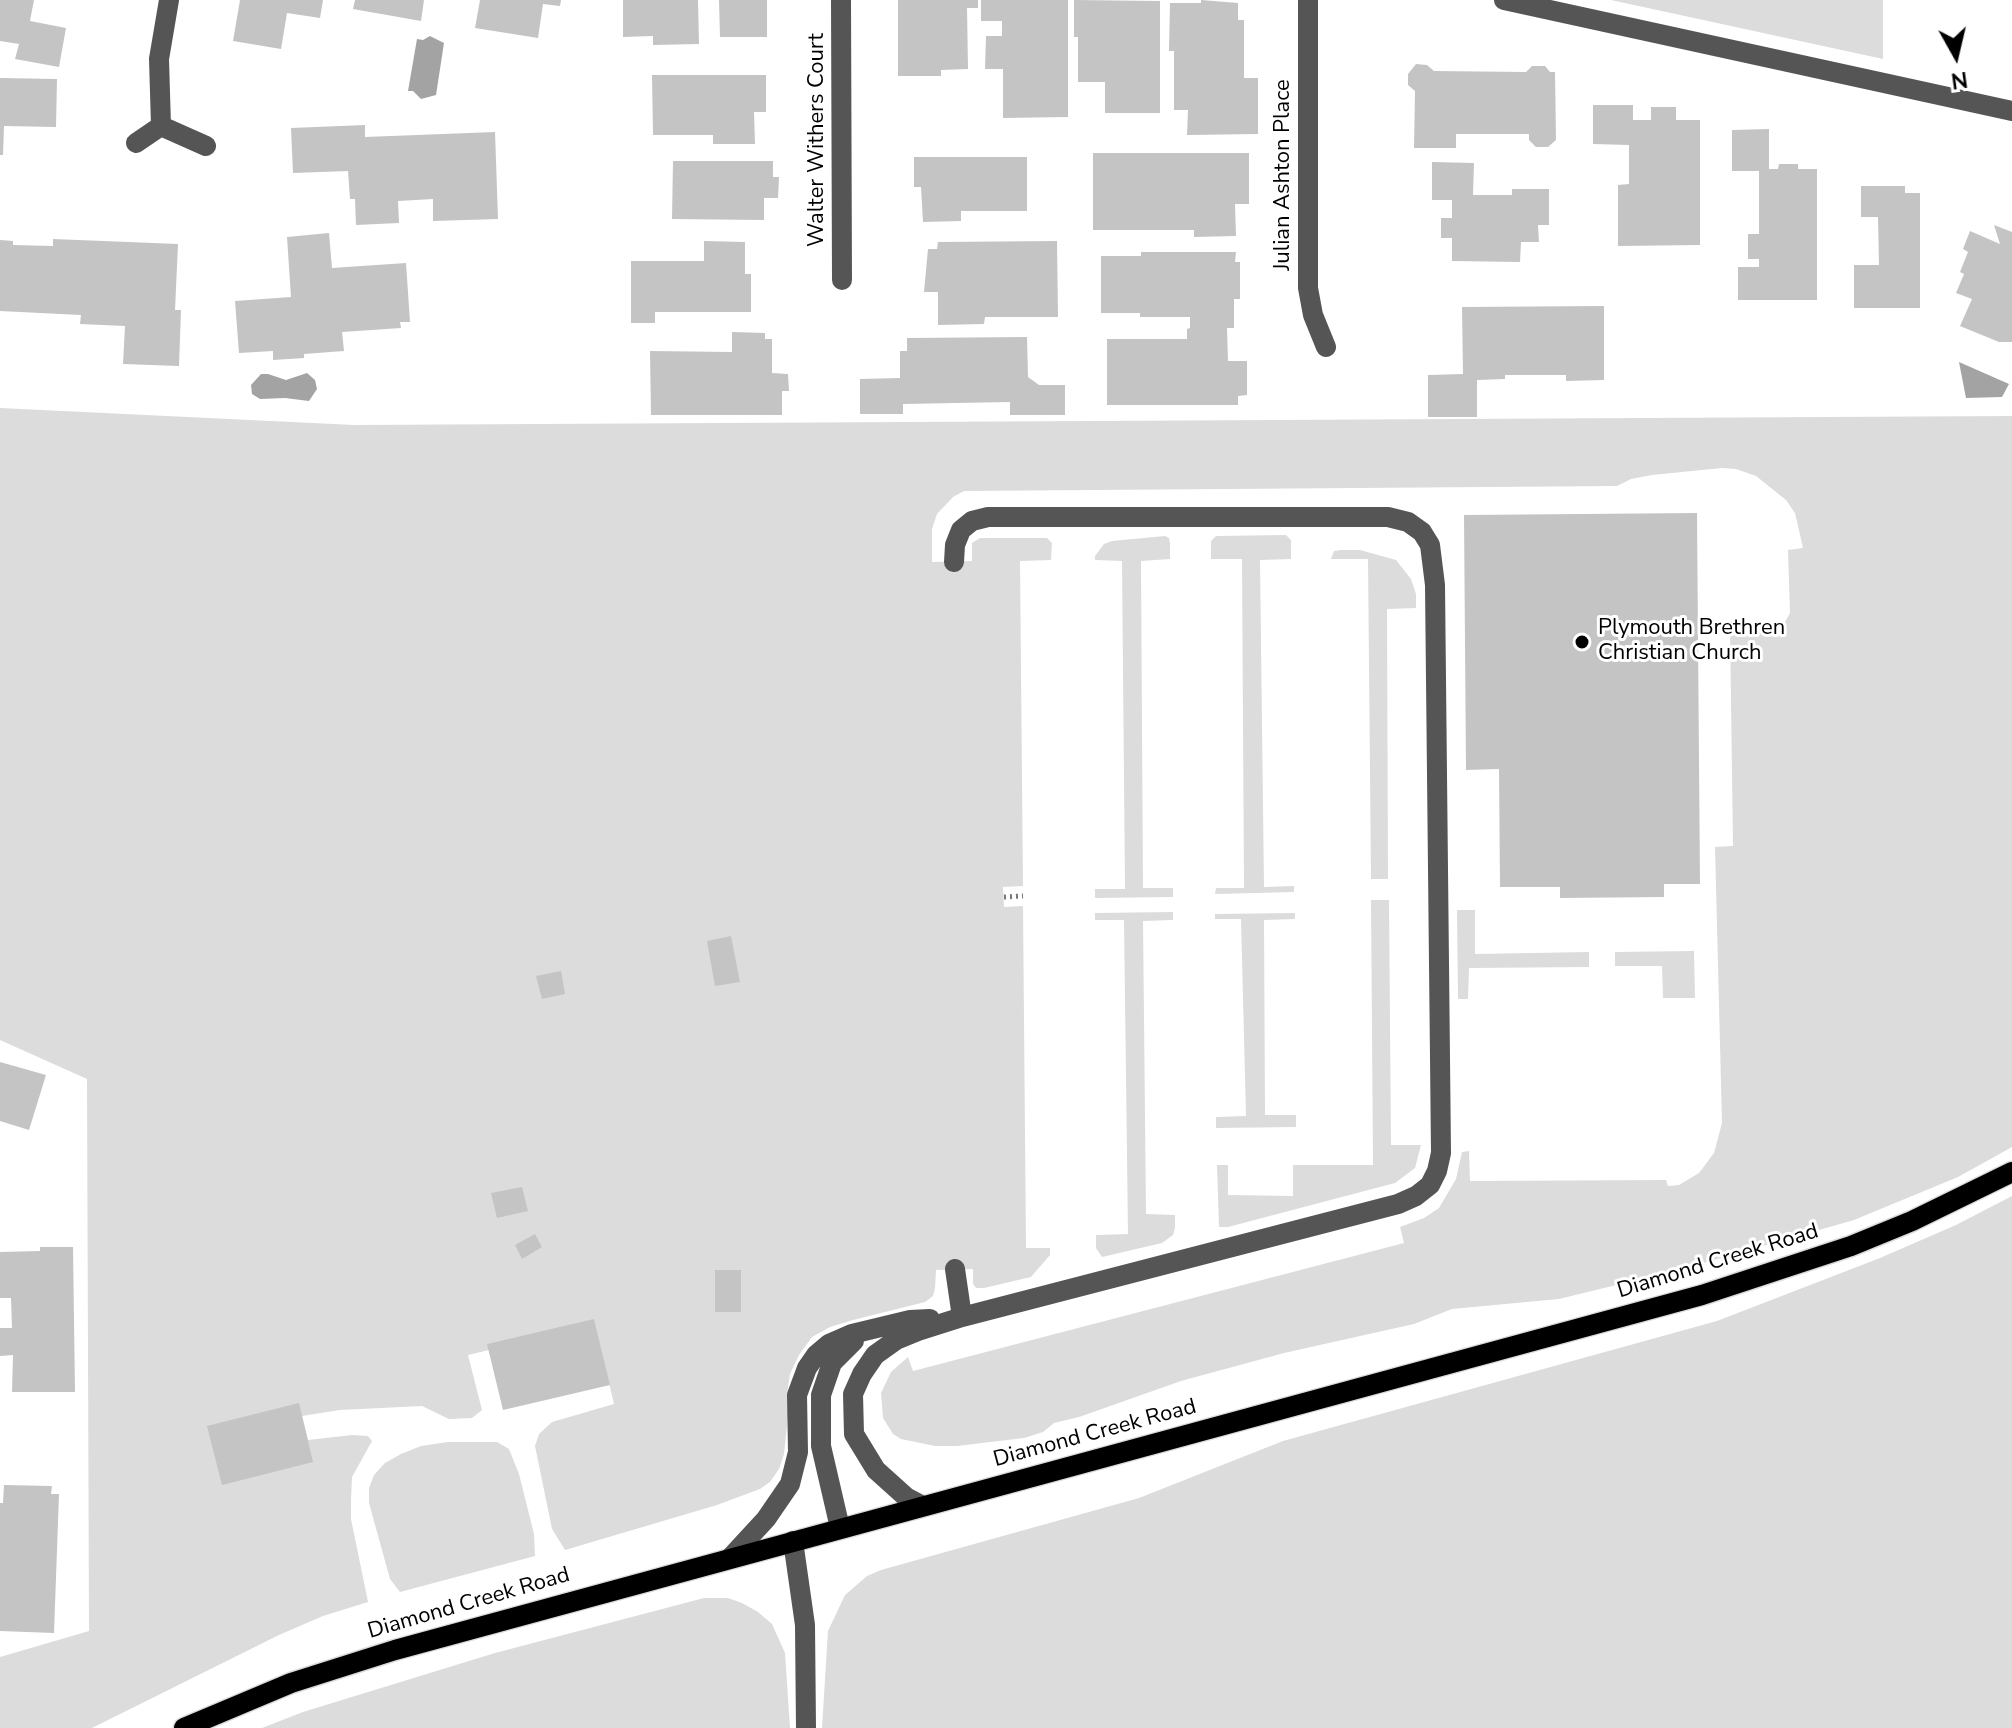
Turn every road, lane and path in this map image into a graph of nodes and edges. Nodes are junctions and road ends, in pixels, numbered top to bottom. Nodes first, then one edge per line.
1 (169, 0) edge
2 (841, 0) edge
3 (1308, 0) edge
4 (1504, 0) edge
5 (2012, 111) edge
6 (161, 126) junction
7 (136, 143) dead end
8 (206, 146) dead end
9 (842, 280) dead end
10 (1326, 347) dead end
11 (954, 562) dead end
12 (1023, 896) dead end
13 (1004, 897) dead end
14 (2012, 1172) edge
15 (955, 1269) dead end
16 (962, 1317) junction
17 (876, 1327) junction
18 (921, 1505) junction
19 (840, 1528) junction
20 (793, 1541) junction
21 (730, 1558) junction
22 (184, 1728) edge
23 (806, 1728) edge

1 - 6 street
2 - 9 street, Walter Withers Court
3 - 10 street, Julian Ashton Place
4 - 5 street
6 - 7 street
6 - 8 street
11 - 16 street
12 - 13 path
14 - 18 main road, Diamond Creek Road
15 - 16 street
16 - 17 street
16 - 18 street
17 - 19 street
17 - 21 street
18 - 19 main road, Diamond Creek Road
19 - 20 main road, Diamond Creek Road
20 - 21 main road, Diamond Creek Road
20 - 23 street
21 - 22 main road, Diamond Creek Road

